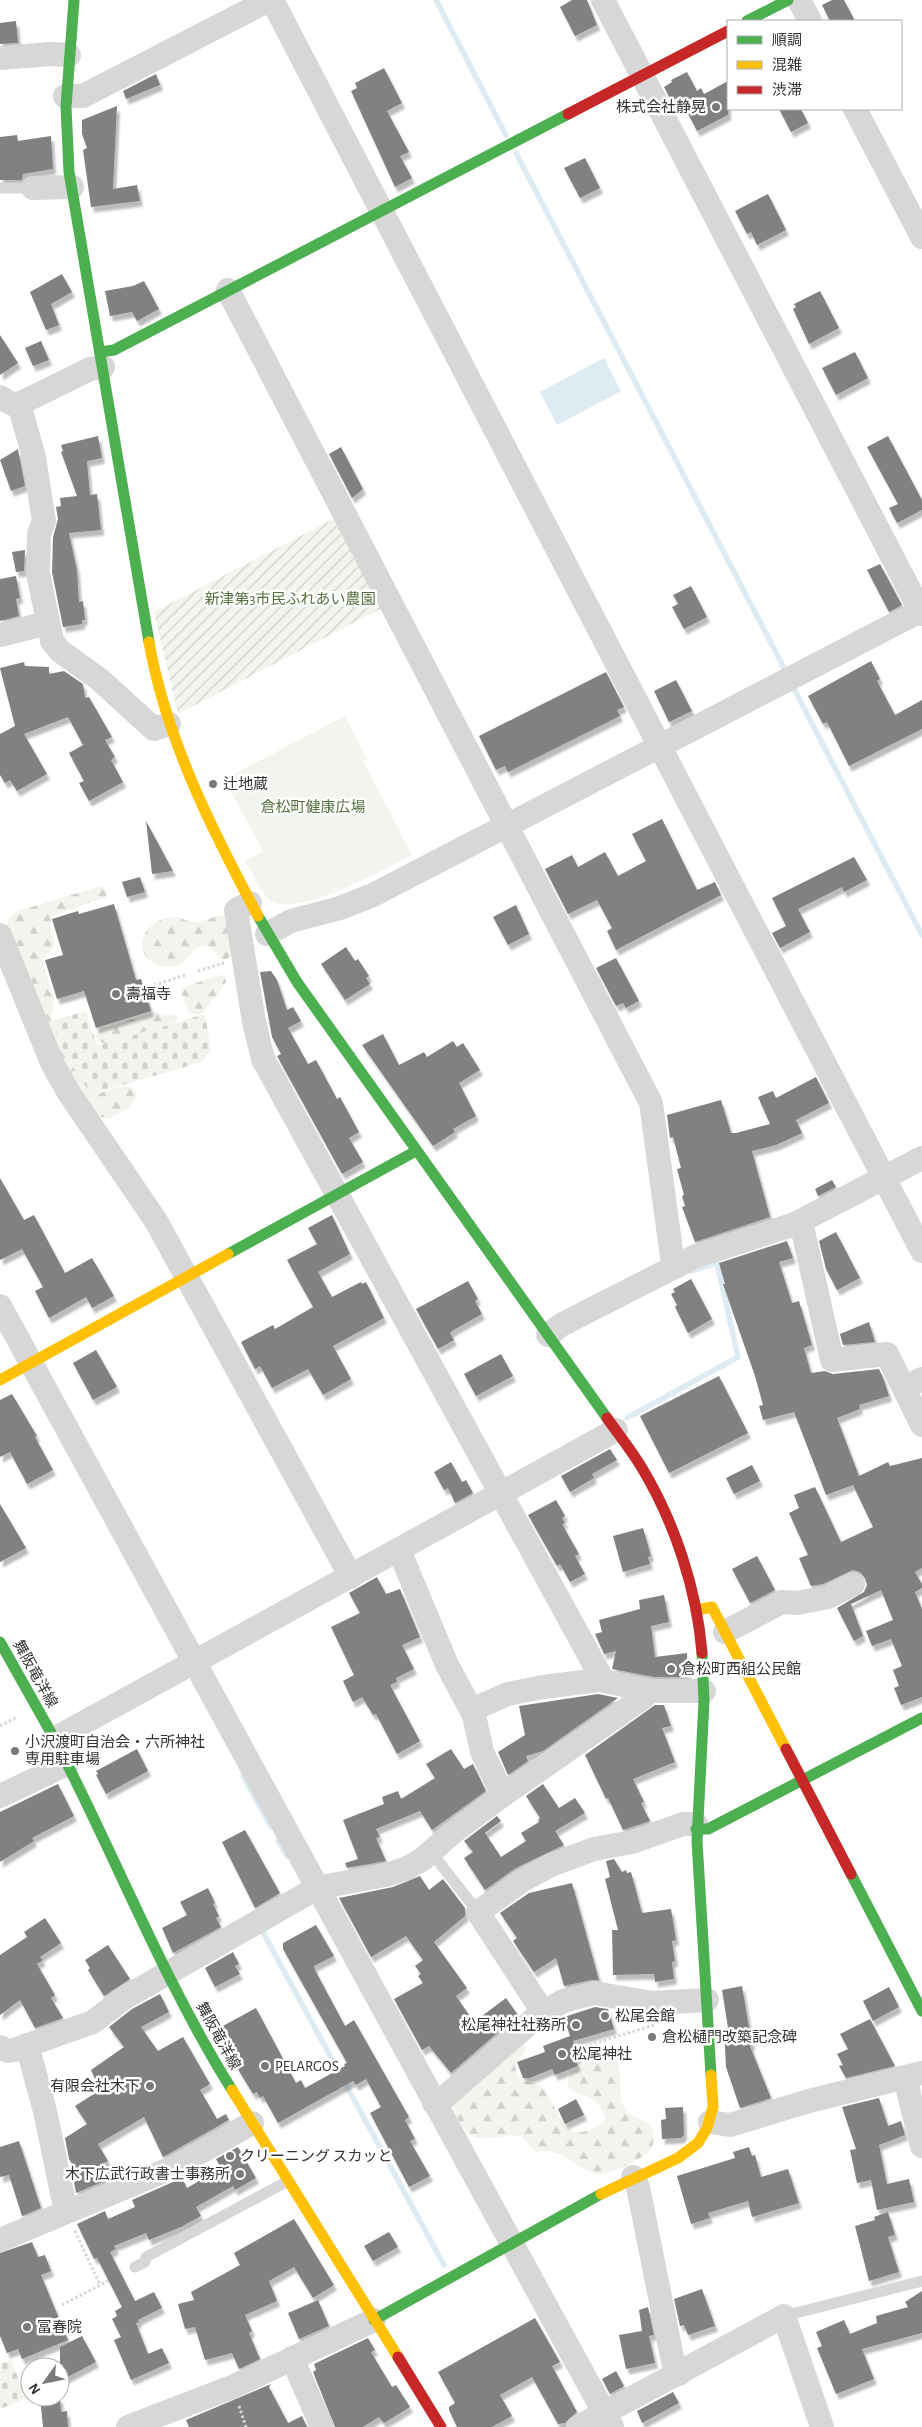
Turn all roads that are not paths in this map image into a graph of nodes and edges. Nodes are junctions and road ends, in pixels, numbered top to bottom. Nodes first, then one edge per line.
1 (74, 0) edge
2 (270, 0) edge
3 (603, 0) edge
4 (788, 0) edge
5 (799, 0) edge
6 (749, 20) edge
7 (809, 20) edge
8 (727, 32) edge
9 (69, 55) junction
10 (0, 58) edge
11 (642, 76) junction
12 (65, 96) junction
13 (856, 110) edge
14 (72, 187) junction
15 (0, 188) edge
16 (33, 188) joint
17 (381, 211) junction
18 (922, 237) edge
19 (228, 290) junction
20 (101, 359) junction
21 (10, 401) edge
22 (921, 612) edge
23 (47, 624) junction
24 (0, 635) edge
25 (169, 724) junction
26 (660, 746) junction
27 (506, 826) junction
28 (250, 903) junction
29 (267, 934) junction
30 (0, 935) edge
31 (416, 1151) junction
32 (922, 1158) edge
33 (884, 1178) junction
34 (337, 1196) junction
35 (798, 1222) junction
36 (922, 1251) edge
37 (677, 1266) junction
38 (187, 1278) junction
39 (0, 1306) edge
40 (548, 1335) junction
41 (31, 1363) junction
42 (0, 1380) edge
43 (913, 1383) edge
44 (922, 1425) edge
45 (616, 1430) junction
46 (501, 1495) junction
47 (399, 1550) junction
48 (351, 1577) junction
49 (853, 1584) dead end
50 (696, 1610) junction
51 (725, 1632) junction
52 (0, 1642) edge
53 (194, 1662) junction
54 (599, 1680) junction
55 (646, 1690) junction
56 (704, 1691) junction
57 (471, 1710) junction
58 (922, 1718) edge
59 (54, 1739) junction
60 (67, 1764) junction
61 (802, 1780) junction
62 (0, 1796) edge
63 (503, 1796) junction
64 (696, 1826) junction
65 (431, 1852) junction
66 (317, 1888) junction
67 (478, 1912) junction
68 (167, 1973) junction
69 (706, 2000) junction
70 (922, 2011) edge
71 (543, 2012) junction
72 (27, 2045) junction
73 (0, 2047) edge
74 (914, 2076) edge
75 (434, 2103) junction
76 (710, 2122) junction
77 (252, 2123) junction
78 (922, 2146) edge
79 (633, 2177) junction
80 (288, 2181) junction
81 (66, 2212) junction
82 (0, 2240) edge
83 (511, 2244) junction
84 (135, 2267) dead end
85 (922, 2281) edge
86 (784, 2316) junction
87 (374, 2320) junction
88 (292, 2358) junction
89 (679, 2374) junction
90 (608, 2420) edge
91 (128, 2427) edge
92 (322, 2427) edge
93 (441, 2427) edge
94 (578, 2427) edge
95 (822, 2427) edge

1 - 9 street
2 - 12 street
2 - 17 street
3 - 11 street
4 - 6 street
5 - 7 street
8 - 11 street
9 - 10 street
9 - 12 street
11 - 17 street
11 - 22 street
12 - 14 street
13 - 18 street
14 - 16 street
14 - 20 street
15 - 16 lane
17 - 19 street
17 - 26 street
19 - 20 street
19 - 27 street
20 - 21 street
20 - 25 street
21 - 23 street
22 - 26 street
23 - 24 street
23 - 25 street
25 - 28 street
26 - 27 street
26 - 33 street
27 - 29 street
27 - 37 street
28 - 29 street
28 - 34 street
29 - 31 street
30 - 38 street
31 - 34 street
31 - 40 street
32 - 33 street
33 - 35 street
33 - 36 street
34 - 38 street
34 - 46 street
35 - 37 street
35 - 43 street
37 - 40 street
38 - 41 street
38 - 48 street
39 - 41 street
40 - 45 street
41 - 42 street
41 - 53 street
43 - 44 street
45 - 46 street
45 - 50 street
46 - 47 street
46 - 54 street
47 - 48 street
47 - 57 street
48 - 53 street
49 - 51 street
50 - 51 street
50 - 56 street
51 - 61 street
52 - 59 street, 舞阪竜洋線
53 - 59 street
53 - 66 street
54 - 55 street
54 - 57 street
55 - 56 street
55 - 63 street
56 - 64 street
57 - 63 street
58 - 61 street
59 - 60 street, 舞阪竜洋線
60 - 62 street
60 - 68 street, 舞阪竜洋線
61 - 64 street
61 - 70 street
63 - 65 street
64 - 67 street
64 - 69 street
65 - 66 street
65 - 67 lane
66 - 68 street
66 - 75 street
67 - 71 street
68 - 72 street
68 - 77 street, 舞阪竜洋線
69 - 71 street
69 - 76 street
71 - 75 street
72 - 73 street
72 - 81 street
74 - 76 street
74 - 78 street
75 - 83 street
76 - 79 street
77 - 80 street, 舞阪竜洋線
77 - 81 street
79 - 83 street
79 - 89 street
80 - 84 lane
80 - 87 street, 舞阪竜洋線
81 - 82 street
83 - 87 street
83 - 90 street
85 - 86 lane
86 - 89 street
86 - 95 street
87 - 88 street
87 - 93 street, 舞阪竜洋線
88 - 91 street
88 - 92 street
89 - 90 street
90 - 94 street

